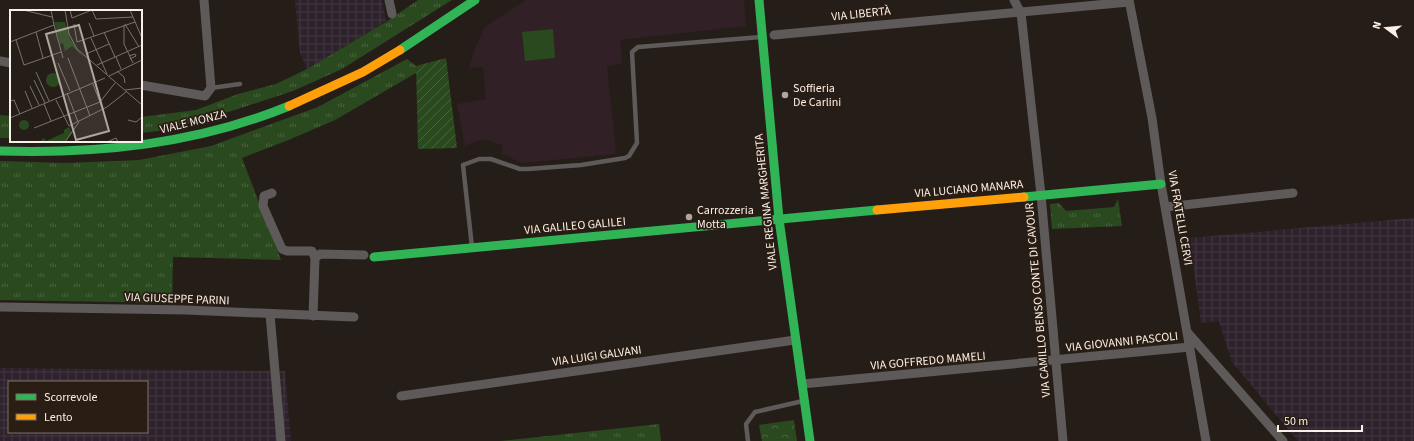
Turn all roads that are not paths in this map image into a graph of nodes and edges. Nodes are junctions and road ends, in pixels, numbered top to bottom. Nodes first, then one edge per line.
1 (204, 0) edge
2 (389, 0) edge
3 (475, 0) edge
4 (759, 0) edge
5 (1014, 0) edge
6 (1129, 1) edge
7 (1021, 13) junction
8 (392, 14) dead end
9 (774, 35) dead end
10 (762, 37) junction
11 (0, 61) edge
12 (10, 63) edge
13 (240, 84) dead end
14 (142, 85) edge
15 (211, 88) junction
16 (0, 151) edge
17 (1161, 184) junction
18 (272, 193) dead end
19 (1294, 193) dead end
20 (1041, 195) junction
21 (1166, 207) junction
22 (779, 219) junction
23 (472, 248) junction
24 (364, 255) dead end
25 (374, 257) dead end
26 (315, 258) junction
27 (0, 307) edge
28 (270, 314) junction
29 (313, 316) junction
30 (354, 317) dead end
31 (1188, 332) junction
32 (796, 340) junction
33 (1190, 347) junction
34 (1056, 361) junction
35 (802, 384) junction
36 (401, 396) dead end
37 (804, 401) junction
38 (281, 441) edge
39 (748, 441) edge
40 (810, 441) edge
41 (1063, 441) edge
42 (1206, 441) edge
43 (1283, 441) edge

1 - 15 street
2 - 8 street
3 - 16 street, VIALE MONZA
4 - 10 street, VIALE REGINA MARGHERITA
5 - 7 street
6 - 7 street, VIA LIBERTÀ
6 - 17 street, VIA FRATELLI CERVI
7 - 9 street, VIA LIBERTÀ
7 - 20 street, VIA CAMILLO BENSO CONTE DI CAVOUR
10 - 22 street, VIALE REGINA MARGHERITA
10 - 23 lane
11 - 12 street
13 - 15 lane
14 - 15 street
17 - 20 street, VIA LUCIANO MANARA
17 - 21 street, VIA FRATELLI CERVI
18 - 26 street
19 - 21 street
20 - 22 street, VIA LUCIANO MANARA
20 - 34 street, VIA CAMILLO BENSO CONTE DI CAVOUR
21 - 31 street, VIA FRATELLI CERVI
22 - 23 street, VIA GALILEO GALILEI
22 - 32 street, VIALE REGINA MARGHERITA
23 - 25 street, VIA GALILEO GALILEI
24 - 26 street
26 - 29 street
27 - 28 street, VIA GIUSEPPE PARINI
28 - 29 street, VIA GIUSEPPE PARINI
28 - 38 street
29 - 30 street, VIA GIUSEPPE PARINI
31 - 33 street, VIA FRATELLI CERVI
31 - 43 street
32 - 35 street, VIALE REGINA MARGHERITA
32 - 36 street, VIA LUIGI GALVANI
33 - 34 street, VIA GIOVANNI PASCOLI
33 - 42 street, VIA FRATELLI CERVI
34 - 35 street, VIA GOFFREDO MAMELI
34 - 41 street, VIA CAMILLO BENSO CONTE DI CAVOUR
35 - 37 street, VIALE REGINA MARGHERITA
37 - 39 lane
37 - 40 street, VIALE REGINA MARGHERITA

